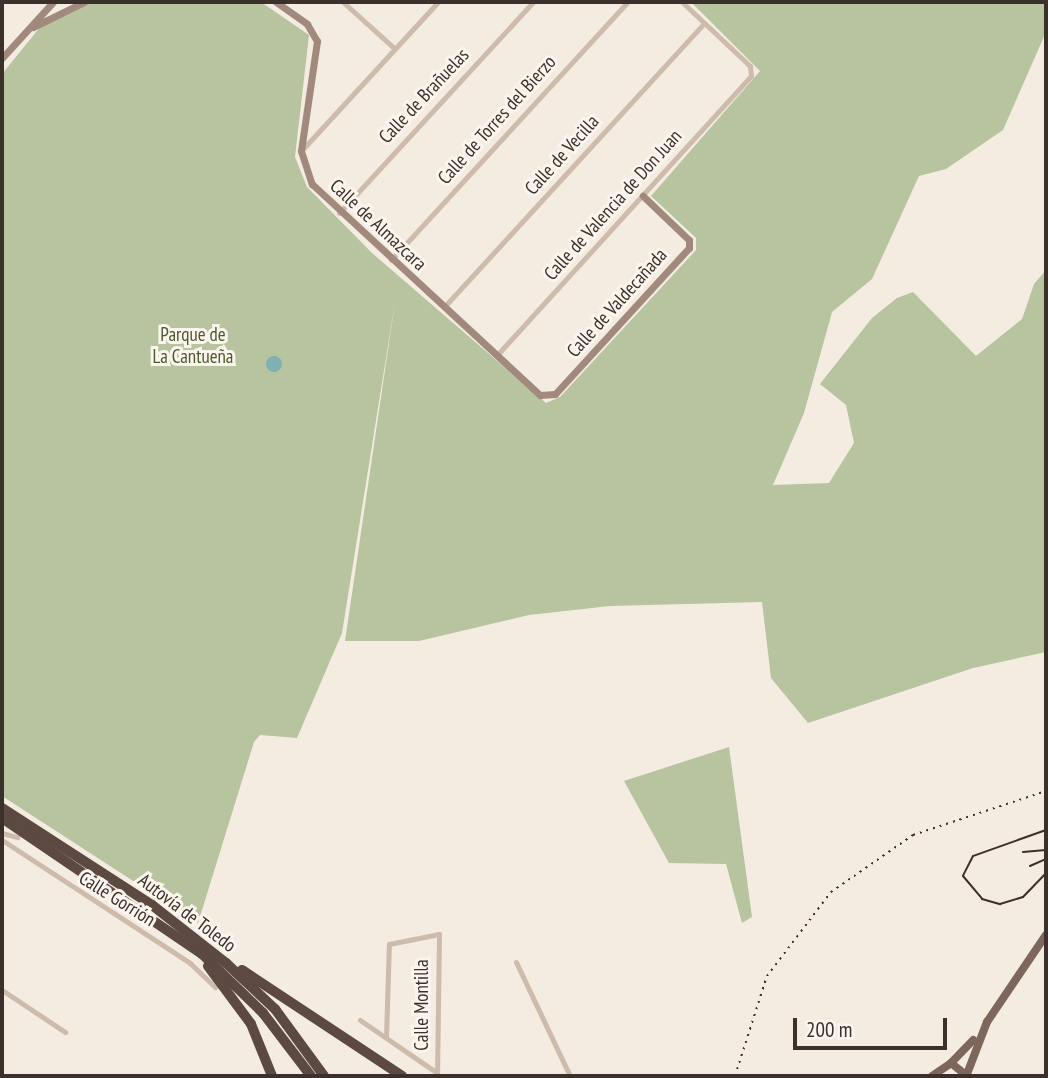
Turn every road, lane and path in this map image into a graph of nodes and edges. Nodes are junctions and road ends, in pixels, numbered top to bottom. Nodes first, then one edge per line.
1 (53, 2) edge
2 (83, 2) edge
3 (276, 2) edge
4 (343, 2) edge
5 (438, 2) edge
6 (533, 2) edge
7 (627, 2) edge
8 (682, 2) edge
9 (70, 3) edge
10 (704, 23) junction
11 (20, 39) junction
12 (395, 49) junction
13 (2, 58) edge
14 (304, 128) junction
15 (320, 131) junction
16 (301, 151) junction
17 (643, 196) junction
18 (339, 212) junction
19 (391, 260) junction
20 (444, 307) junction
21 (498, 355) junction
22 (545, 397) joint
23 (2, 803) edge
24 (2, 808) edge
25 (2, 818) edge
26 (23, 823) junction
27 (2, 833) edge
28 (17, 837) joint
29 (2, 840) edge
30 (56, 855) junction
31 (182, 927) junction
32 (1046, 935) edge
33 (189, 946) junction
34 (516, 962) dead end
35 (190, 963) junction
36 (215, 987) dead end
37 (2, 990) edge
38 (360, 1020) dead end
39 (987, 1022) junction
40 (65, 1032) dead end
41 (386, 1037) junction
42 (951, 1063) junction
43 (437, 1074) edge
44 (967, 1075) edge
45 (272, 1076) edge
46 (311, 1076) edge
47 (324, 1076) edge
48 (400, 1076) edge
49 (570, 1076) edge
50 (932, 1076) edge

1 - 11 street
2 - 9 street
3 - 14 street, Calle de Almazcara
4 - 12 street
5 - 12 street
6 - 18 street, Calle de Brañuelas
7 - 19 street, Calle de Torres del Bierzo
8 - 10 street
9 - 11 street
10 - 17 street, Calle de Valencia de Don Juan
10 - 20 street, Calle de Vecilla
11 - 13 street
12 - 15 street
14 - 15 street
14 - 16 street, Calle de Almazcara
15 - 16 street
16 - 18 street, Calle de Almazcara
17 - 21 street, Calle de Valencia de Don Juan
17 - 22 street, Calle de Valdecañada
18 - 19 street, Calle de Almazcara
19 - 20 street, Calle de Almazcara
20 - 21 street, Calle de Almazcara
21 - 22 street, Calle de Almazcara
23 - 26 highway
24 - 26 highway, Autovía de Toledo
25 - 30 highway, Autovía de Toledo
26 - 31 highway, Autovía de Toledo
27 - 28 street
28 - 30 highway
29 - 35 street, Calle Gorrión
30 - 33 highway, Autovía de Toledo
31 - 47 highway, Autovía de Toledo
31 - 48 highway
32 - 39 main road
33 - 35 street
33 - 45 highway
33 - 46 highway, Autovía de Toledo
34 - 49 street
35 - 36 street, Calle Gorrión
37 - 40 street
38 - 41 street
39 - 42 main road
39 - 44 main road
41 - 43 street
41 - 43 street, Calle Montilla
42 - 44 main road
42 - 50 main road

